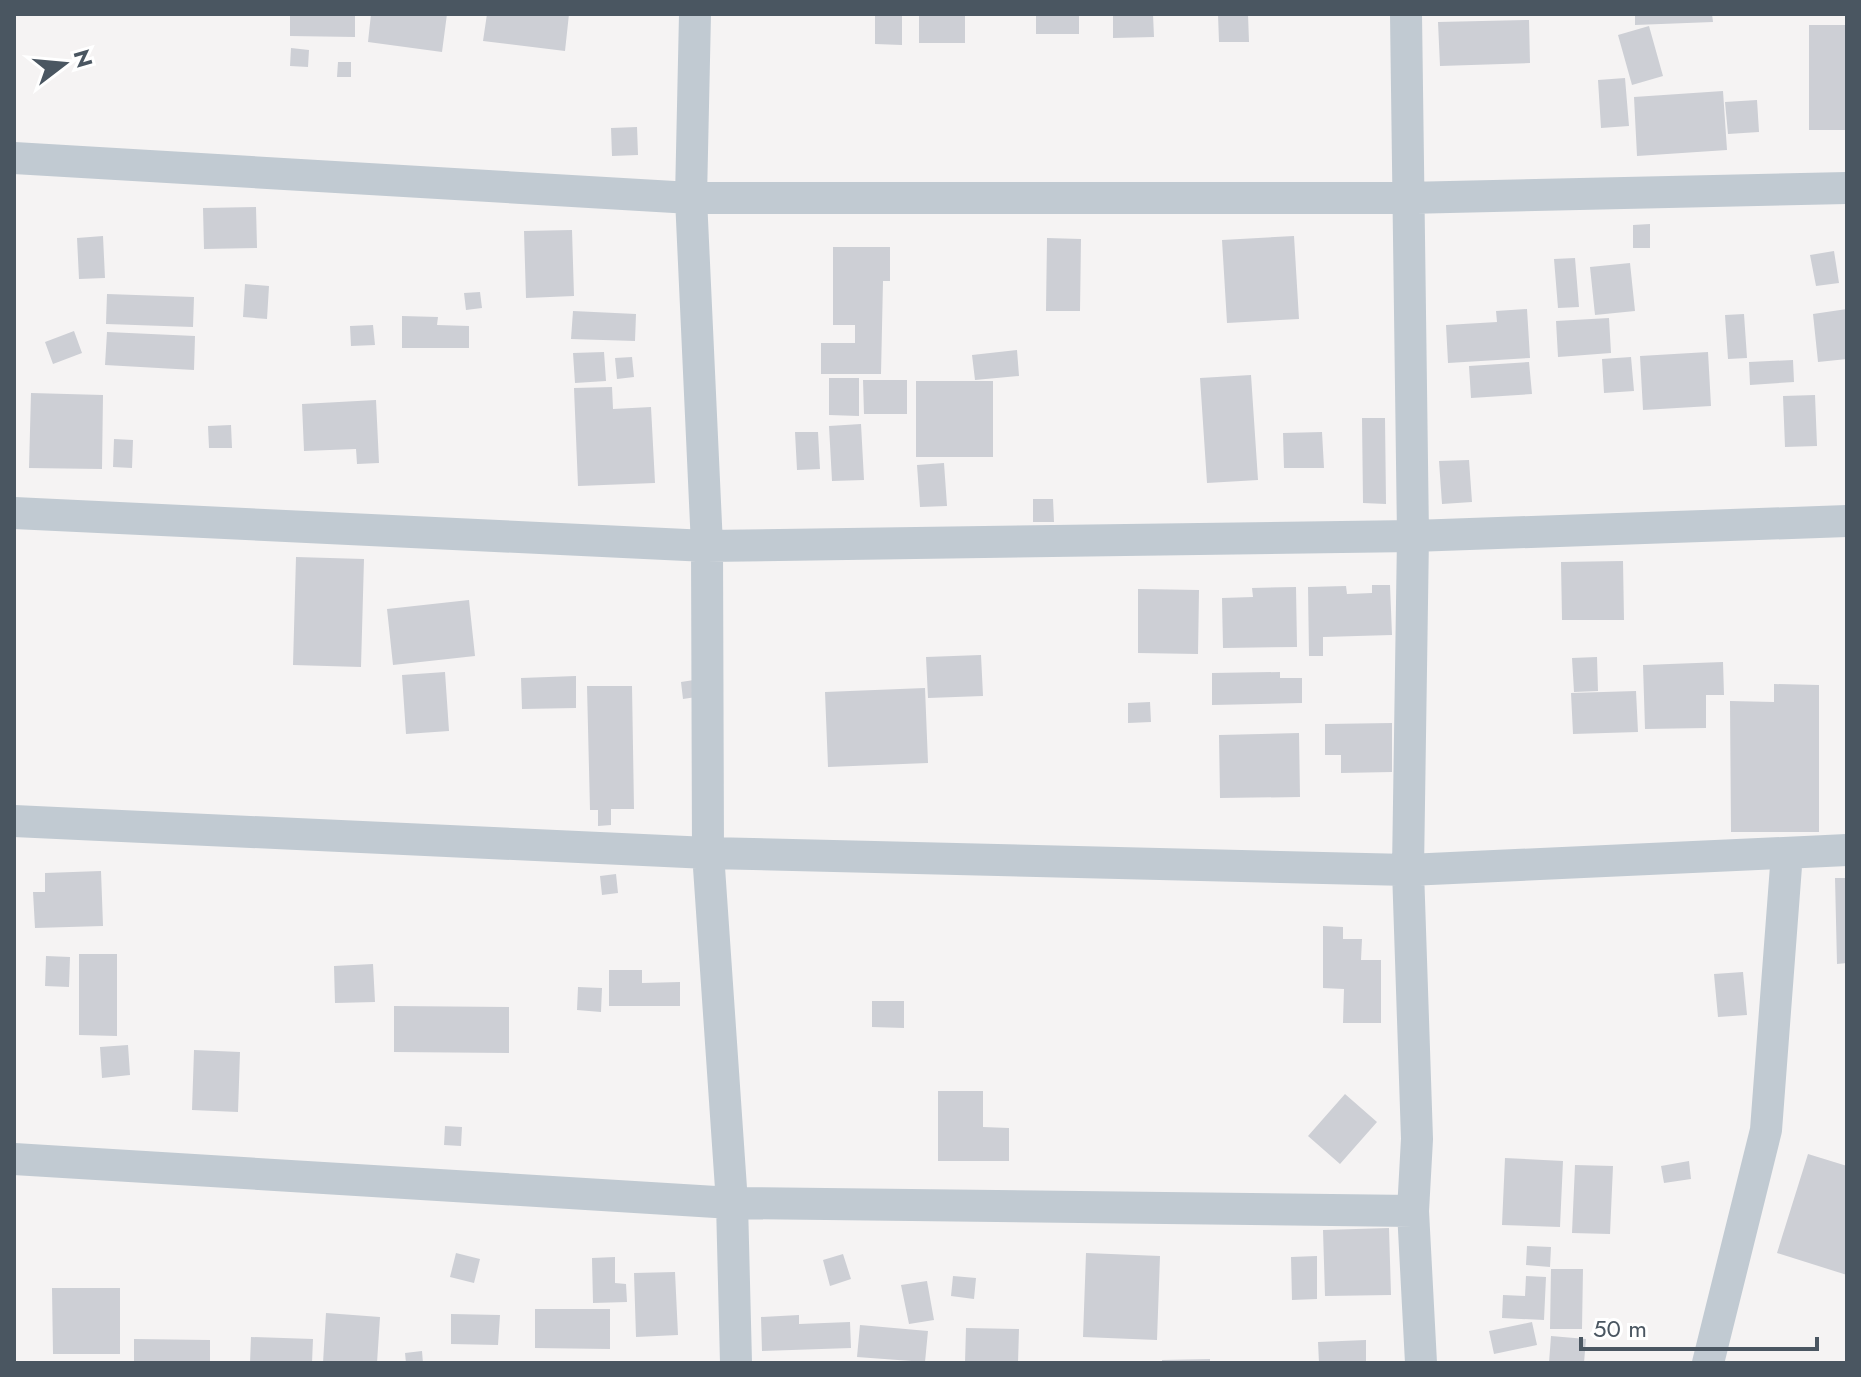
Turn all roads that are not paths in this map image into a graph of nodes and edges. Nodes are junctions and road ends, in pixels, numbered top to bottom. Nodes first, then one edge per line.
1 (695, 14) edge
2 (1406, 14) edge
3 (14, 158) edge
4 (1847, 188) edge
5 (691, 198) junction
6 (1406, 198) junction
7 (14, 513) edge
8 (1847, 521) edge
9 (1413, 536) junction
10 (707, 546) junction
11 (14, 821) edge
12 (1847, 850) edge
13 (708, 853) junction
14 (1787, 853) junction
15 (1408, 870) junction
16 (14, 1159) edge
17 (732, 1203) junction
18 (1413, 1211) junction
19 (736, 1363) edge
20 (1421, 1363) edge
21 (1708, 1363) edge

1 - 5 street
2 - 6 street
3 - 5 street
4 - 6 street
5 - 6 street
5 - 10 street
6 - 9 street
7 - 10 street
8 - 9 street
9 - 10 street
9 - 15 street
10 - 13 street
11 - 13 street
12 - 14 street
13 - 15 street
13 - 17 street
14 - 15 street
14 - 21 street
15 - 18 street
16 - 17 street
17 - 18 street
17 - 19 street
18 - 20 street

